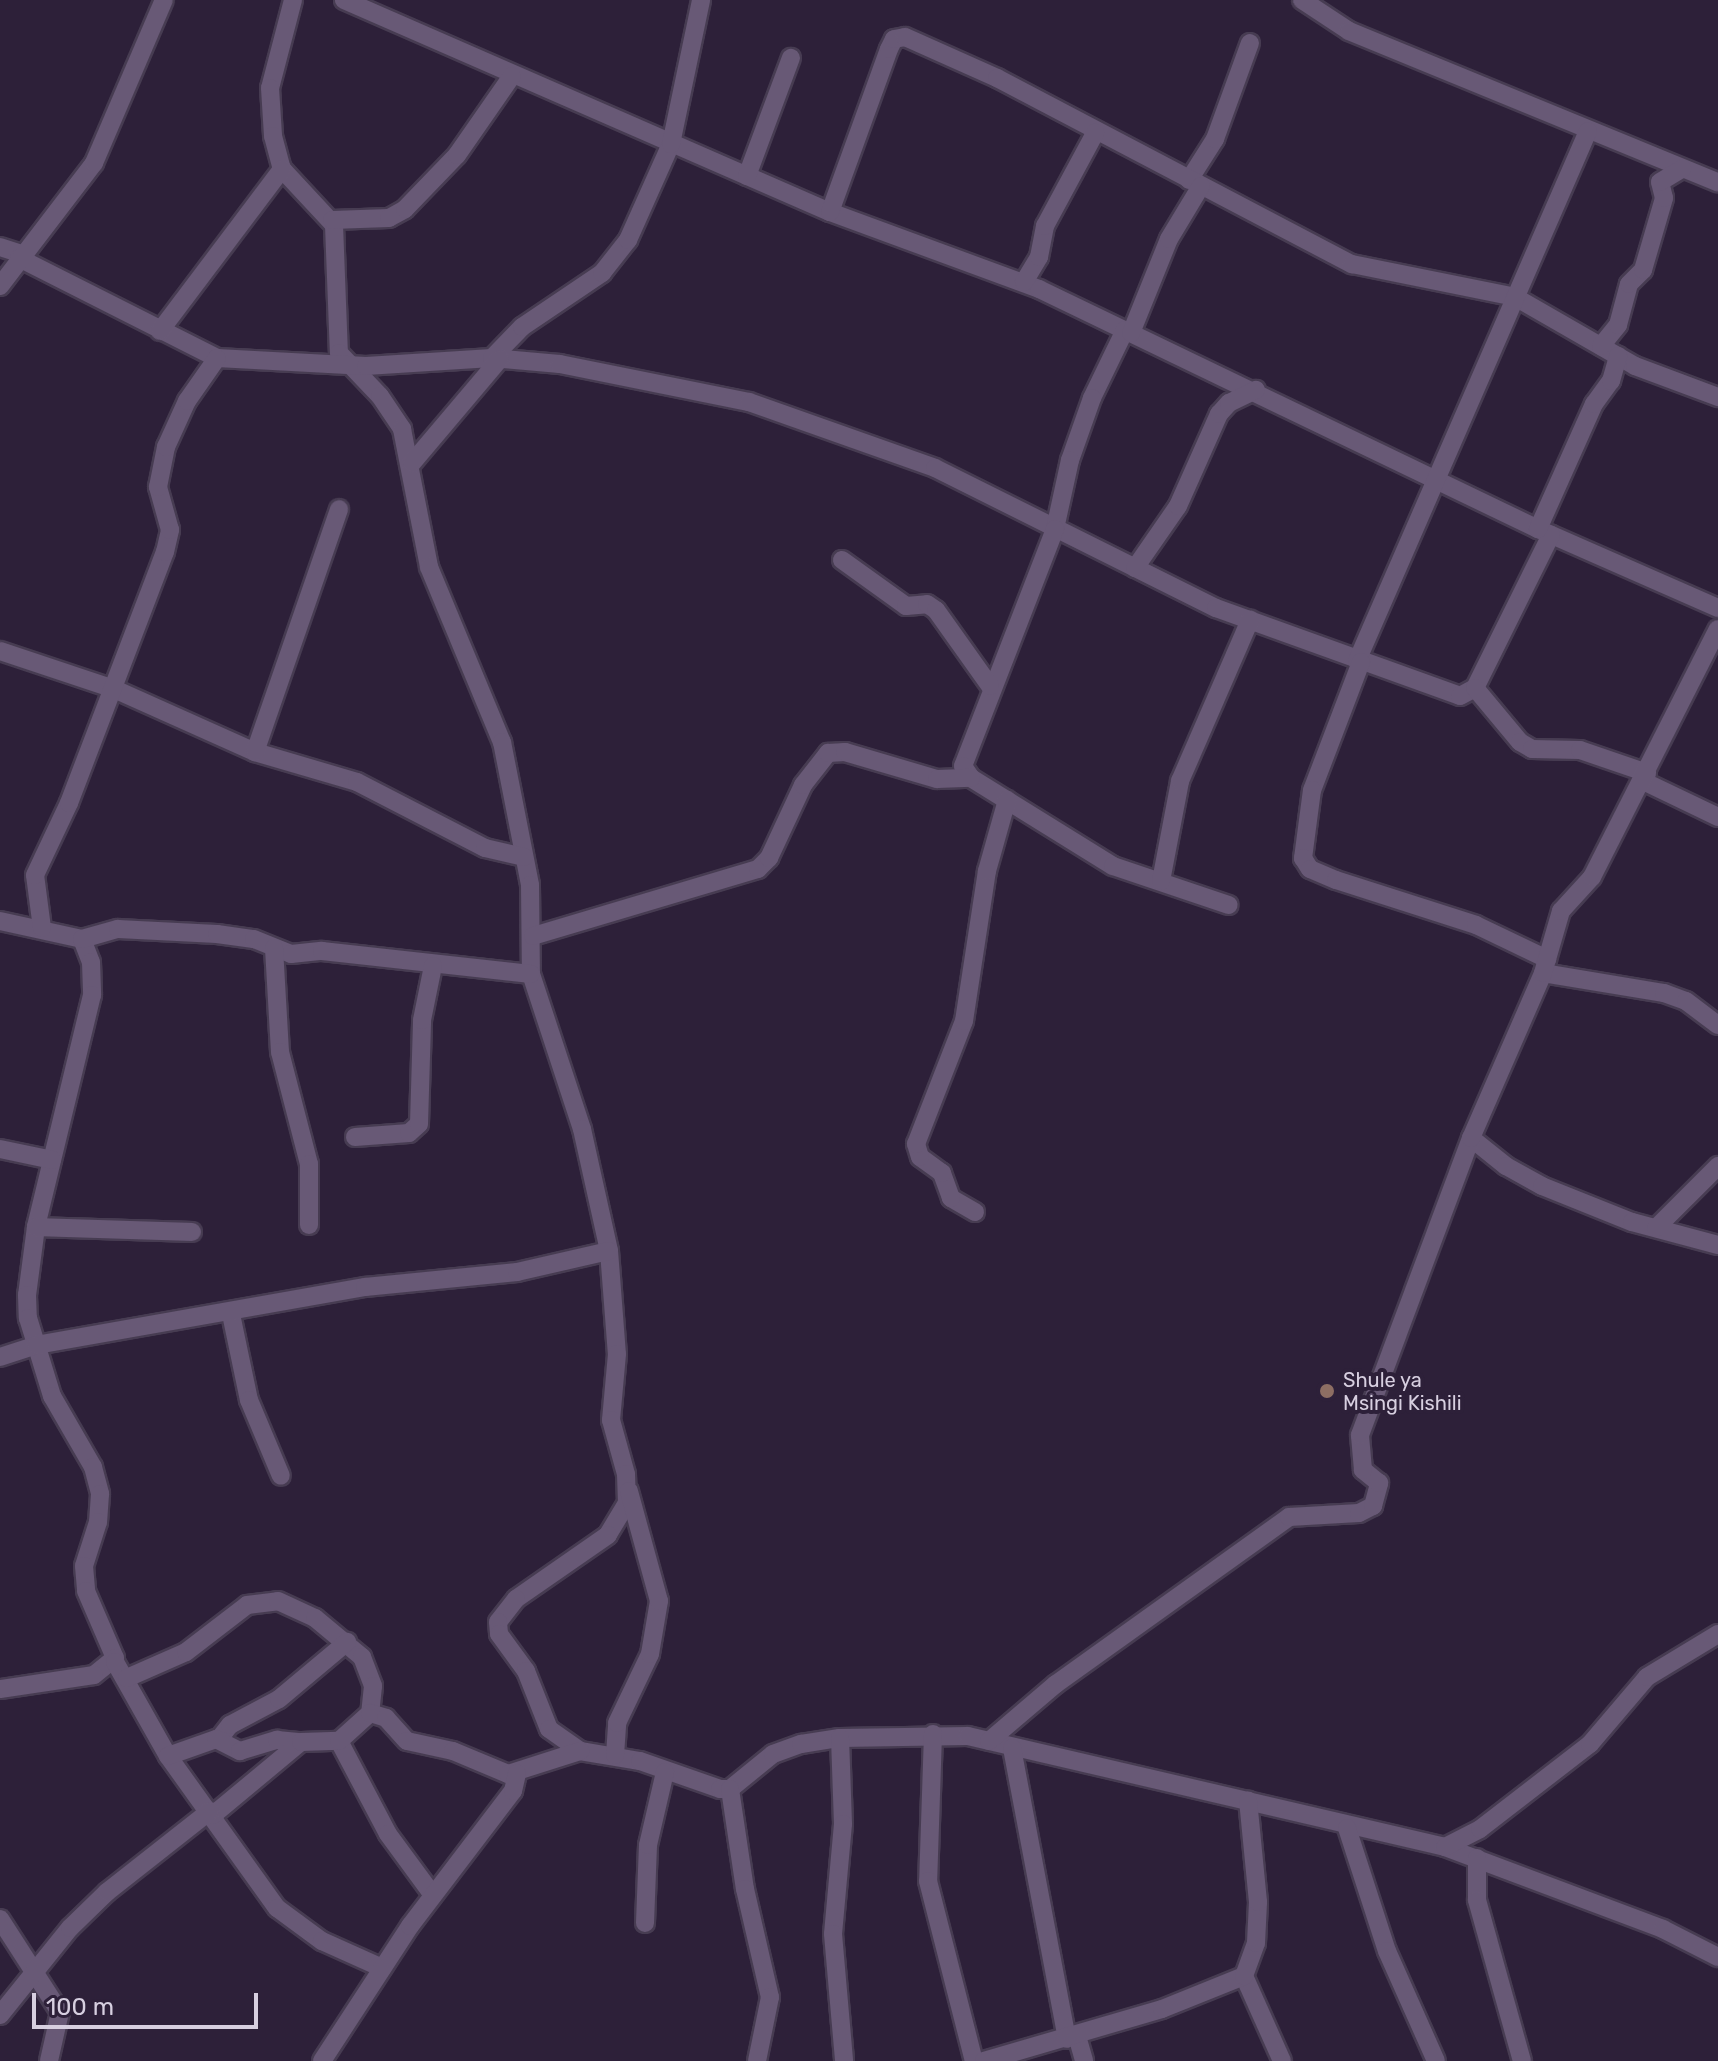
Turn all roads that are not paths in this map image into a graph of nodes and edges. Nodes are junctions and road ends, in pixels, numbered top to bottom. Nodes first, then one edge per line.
1 (164, 0) edge
2 (293, 0) edge
3 (344, 0) edge
4 (701, 0) edge
5 (1302, 0) edge
6 (1250, 43) dead end
7 (791, 58) dead end
8 (512, 76) junction
9 (1588, 131) junction
10 (1095, 133) junction
11 (671, 144) junction
12 (282, 169) junction
13 (1682, 169) junction
14 (747, 176) junction
15 (1718, 182) edge
16 (1195, 183) junction
17 (830, 212) junction
18 (332, 220) junction
19 (0, 247) edge
20 (20, 256) junction
21 (1024, 282) junction
22 (0, 286) edge
23 (1515, 297) junction
24 (160, 331) junction
25 (1128, 331) junction
26 (1610, 351) junction
27 (217, 358) junction
28 (496, 359) junction
29 (346, 365) junction
30 (1256, 390) junction
31 (1718, 397) edge
32 (412, 463) junction
33 (1438, 481) junction
34 (339, 509) dead end
35 (1055, 529) junction
36 (1545, 532) junction
37 (842, 560) dead end
38 (1135, 568) junction
39 (1718, 608) edge
40 (1250, 620) junction
41 (1718, 629) edge
42 (0, 651) edge
43 (1359, 661) junction
44 (990, 686) junction
45 (1475, 688) junction
46 (114, 689) junction
47 (255, 752) junction
48 (1645, 777) junction
49 (971, 778) junction
50 (1007, 800) junction
51 (1718, 817) edge
52 (524, 857) junction
53 (1161, 881) junction
54 (1229, 905) dead end
55 (0, 921) edge
56 (42, 928) junction
57 (533, 936) junction
58 (82, 939) junction
59 (274, 948) junction
60 (433, 966) junction
61 (1545, 966) junction
62 (531, 974) junction
63 (1718, 1025) edge
64 (355, 1137) dead end
65 (1471, 1138) junction
66 (0, 1149) edge
67 (52, 1160) junction
68 (1718, 1166) edge
69 (975, 1212) dead end
70 (309, 1225) dead end
71 (36, 1227) junction
72 (1656, 1228) junction
73 (192, 1232) dead end
74 (1718, 1245) edge
75 (609, 1251) junction
76 (231, 1314) junction
77 (36, 1345) junction
78 (0, 1357) edge
79 (281, 1476) dead end
80 (628, 1489) junction
81 (1718, 1634) edge
82 (347, 1642) junction
83 (115, 1662) junction
84 (127, 1678) junction
85 (0, 1689) edge
86 (370, 1713) junction
87 (933, 1734) junction
88 (840, 1738) junction
89 (219, 1739) junction
90 (339, 1741) junction
91 (989, 1741) junction
92 (301, 1742) junction
93 (1012, 1748) junction
94 (580, 1751) junction
95 (615, 1755) junction
96 (168, 1756) junction
97 (665, 1772) junction
98 (517, 1773) junction
99 (730, 1789) junction
100 (1248, 1800) junction
101 (212, 1813) junction
102 (1347, 1828) junction
103 (1445, 1847) junction
104 (1477, 1858) junction
105 (432, 1894) junction
106 (0, 1919) edge
107 (645, 1923) dead end
108 (1718, 1957) edge
109 (382, 1968) junction
110 (34, 1974) junction
111 (1244, 1976) junction
112 (0, 2015) edge
113 (1072, 2038) junction
114 (762, 2060) edge
115 (49, 2061) edge
116 (322, 2061) edge
117 (844, 2061) edge
118 (974, 2061) edge
119 (984, 2061) edge
120 (1084, 2061) edge
121 (1282, 2061) edge
122 (1436, 2061) edge
123 (1522, 2061) edge

1 - 20 street
2 - 12 street
3 - 8 street
4 - 11 street
5 - 9 street
6 - 16 street
7 - 14 street
8 - 11 street
8 - 18 street
9 - 13 street
9 - 23 street
10 - 16 street
10 - 17 street
10 - 21 street
11 - 14 street
11 - 28 street
12 - 18 street
12 - 24 street
13 - 15 street
13 - 26 street
14 - 17 street
16 - 23 street
16 - 25 street
17 - 21 street
18 - 29 street
19 - 20 street
20 - 22 street
20 - 24 street
21 - 25 street
23 - 26 street
23 - 33 street
24 - 27 street
25 - 30 street
25 - 35 street
26 - 31 street
26 - 36 street
27 - 29 street
27 - 46 street
28 - 29 street
28 - 32 street
28 - 35 street
29 - 32 street
30 - 33 street
30 - 38 street
32 - 52 street
33 - 36 street
33 - 43 street
34 - 47 street
35 - 38 street
35 - 44 street
36 - 39 street
36 - 45 street
37 - 44 street
38 - 40 street
40 - 43 street
40 - 53 street
41 - 48 street
42 - 46 street
43 - 45 street
43 - 61 street
44 - 49 street
45 - 48 street
46 - 47 street
46 - 56 street
47 - 52 street
48 - 51 street
48 - 61 street
49 - 50 street
49 - 57 street
50 - 53 street
50 - 69 street
52 - 57 street
53 - 54 street
55 - 56 street
56 - 58 street
57 - 62 street
58 - 59 street
58 - 67 street
59 - 60 street
59 - 70 street
60 - 62 street
60 - 64 street
61 - 63 street
61 - 65 street
62 - 75 street
65 - 72 street
65 - 91 street
66 - 67 street
67 - 71 street
68 - 72 street
71 - 73 street
71 - 77 street
72 - 74 street
75 - 76 street
75 - 80 street
76 - 77 street
76 - 79 street
77 - 78 street
77 - 83 street
80 - 94 street
80 - 95 street
81 - 103 street
82 - 84 street
82 - 86 street
82 - 89 street
83 - 84 street
83 - 85 street
84 - 96 street
86 - 90 street
86 - 98 street
87 - 88 street
87 - 91 street
87 - 118 street
88 - 99 street
88 - 117 street
89 - 92 street
89 - 96 street
90 - 92 street
90 - 105 street
91 - 93 street
92 - 101 street
93 - 100 street
93 - 113 street
94 - 95 street
94 - 98 street
95 - 97 street
96 - 101 street
97 - 99 street
97 - 107 street
98 - 105 street
99 - 114 street
100 - 102 street
100 - 111 street
101 - 109 street
101 - 110 street
102 - 103 street
102 - 122 street
103 - 104 street
104 - 108 street
104 - 123 street
105 - 109 street
106 - 110 street
109 - 116 street
110 - 112 street
110 - 115 street
111 - 113 street
111 - 121 street
113 - 119 street
113 - 120 street

